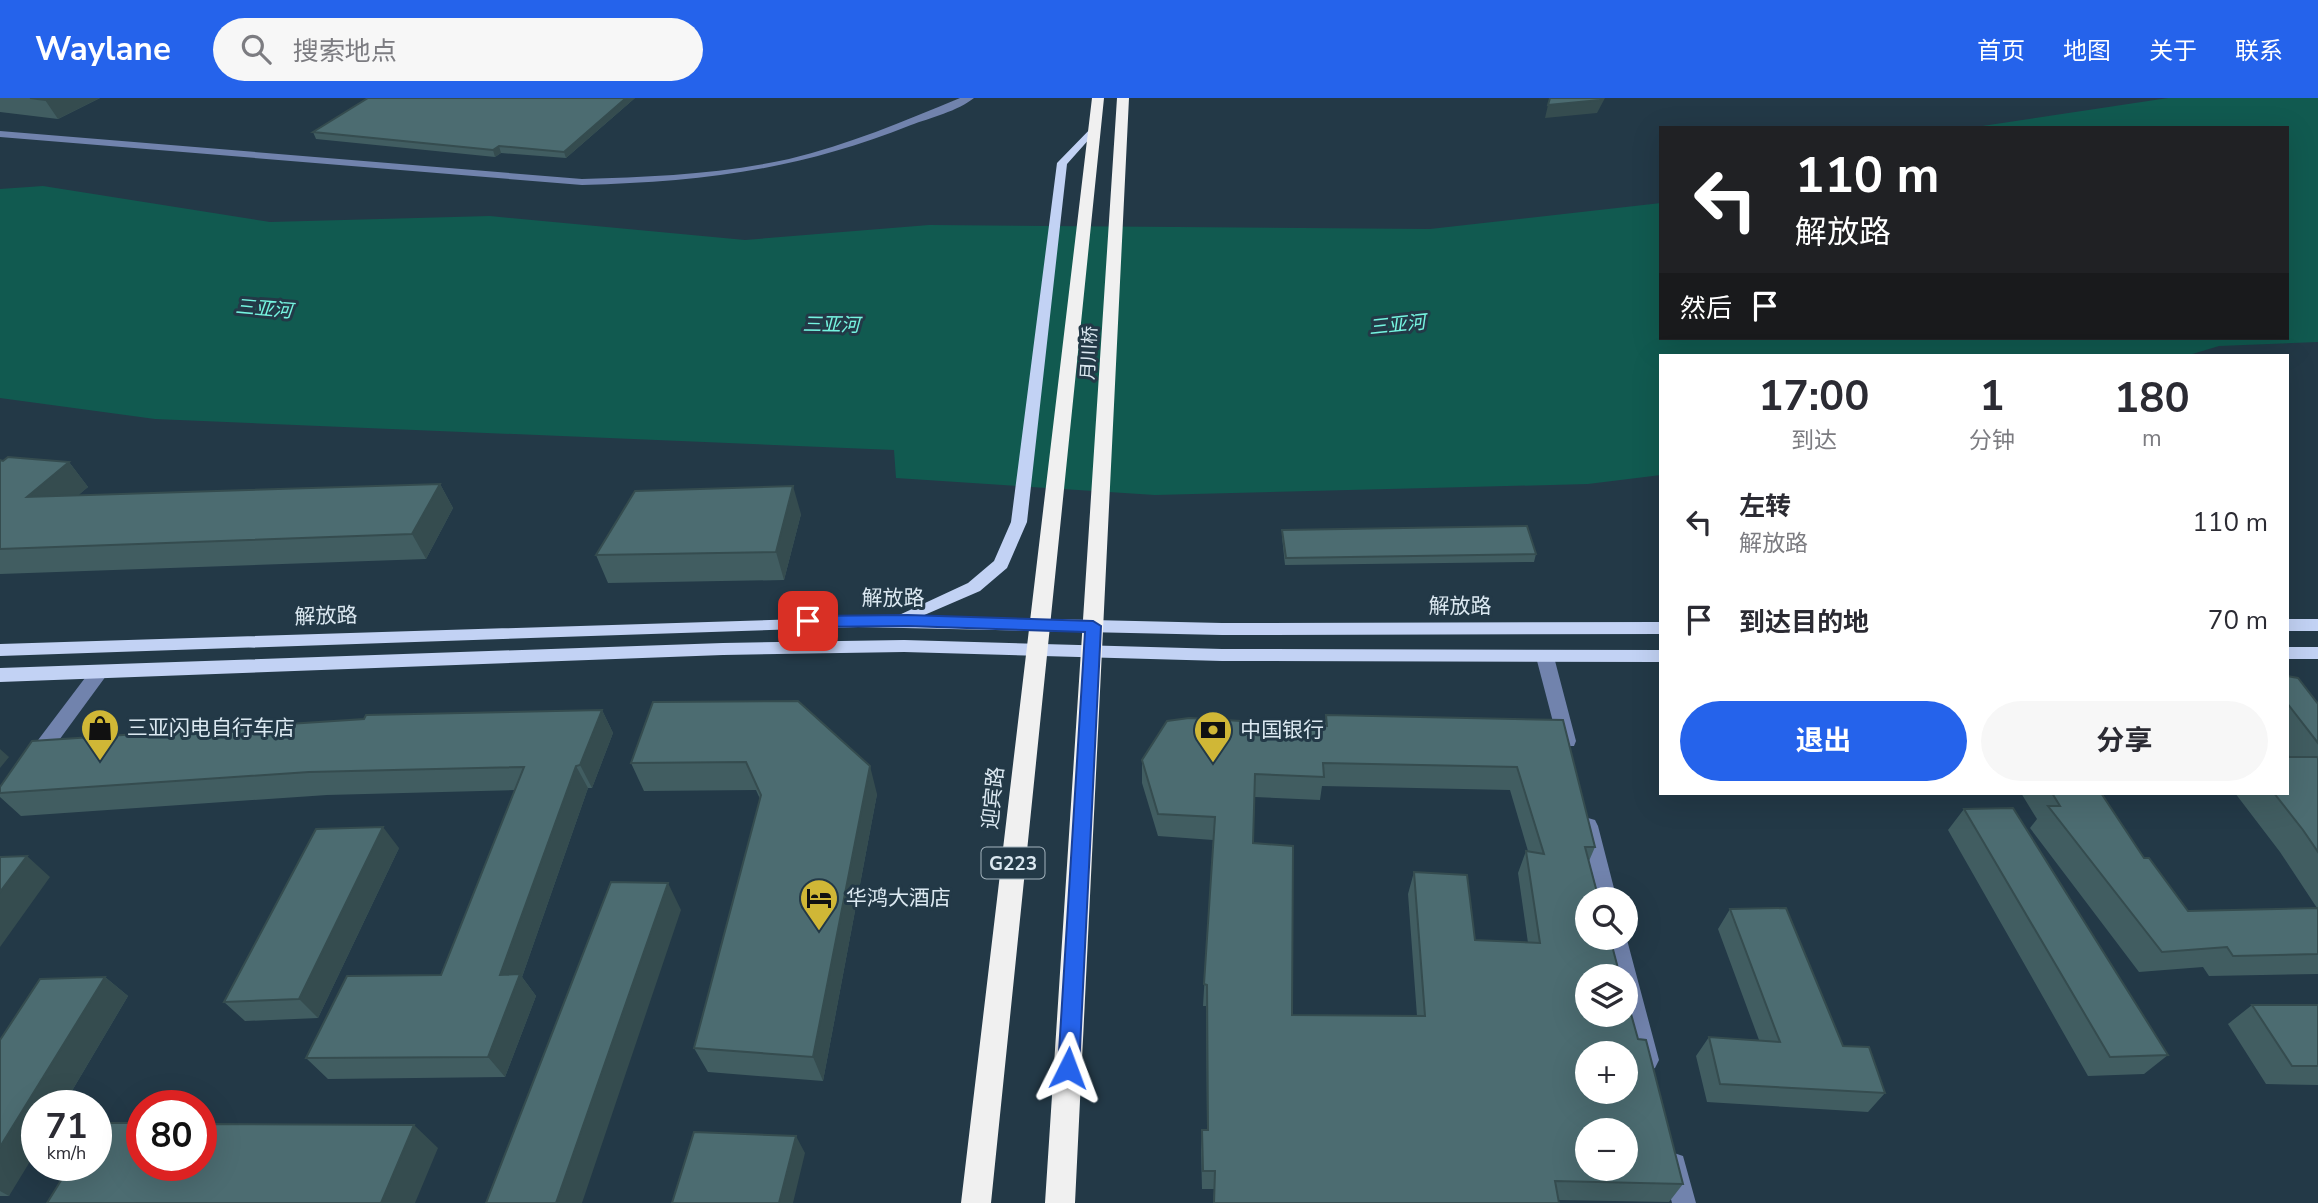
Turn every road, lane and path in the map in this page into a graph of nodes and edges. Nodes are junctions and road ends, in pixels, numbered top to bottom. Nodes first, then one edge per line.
1 (969, 98) edge
2 (1098, 98) edge
3 (1123, 98) edge
4 (1095, 127) junction
5 (0, 134) edge
6 (1051, 524) joint
7 (896, 620) junction
8 (1038, 625) junction
9 (2289, 625) edge
10 (2318, 625) edge
11 (1093, 626) junction
12 (1659, 628) edge
13 (0, 650) edge
14 (1036, 650) junction
15 (1092, 651) junction
16 (2289, 653) edge
17 (2318, 653) edge
18 (1659, 656) edge
19 (1545, 657) junction
20 (100, 671) junction
21 (0, 675) edge
22 (1572, 763) edge
23 (25, 771) edge
24 (1582, 803) edge
25 (1604, 887) edge
26 (1619, 950) edge
27 (1653, 1084) edge
28 (1667, 1137) edge
29 (976, 1203) edge
30 (1060, 1203) edge
31 (1684, 1203) edge

1 - 5 street
2 - 4 highway, G223
3 - 11 highway, 月川桥
4 - 6 highway, 月川桥 / G223
4 - 7 main road
6 - 8 highway, 迎宾路 / G223
7 - 8 main road, 解放路
7 - 13 main road, 解放路
8 - 11 main road, 解放路
8 - 14 highway, 迎宾路 / G223
9 - 10 main road
11 - 12 main road, 解放路
11 - 15 highway
14 - 15 main road
14 - 20 main road
14 - 29 highway, 迎宾路 / G223
15 - 19 main road
15 - 30 highway
16 - 17 main road
18 - 19 main road
19 - 22 street
20 - 21 main road
20 - 23 street
24 - 25 street
26 - 27 street
28 - 31 street

